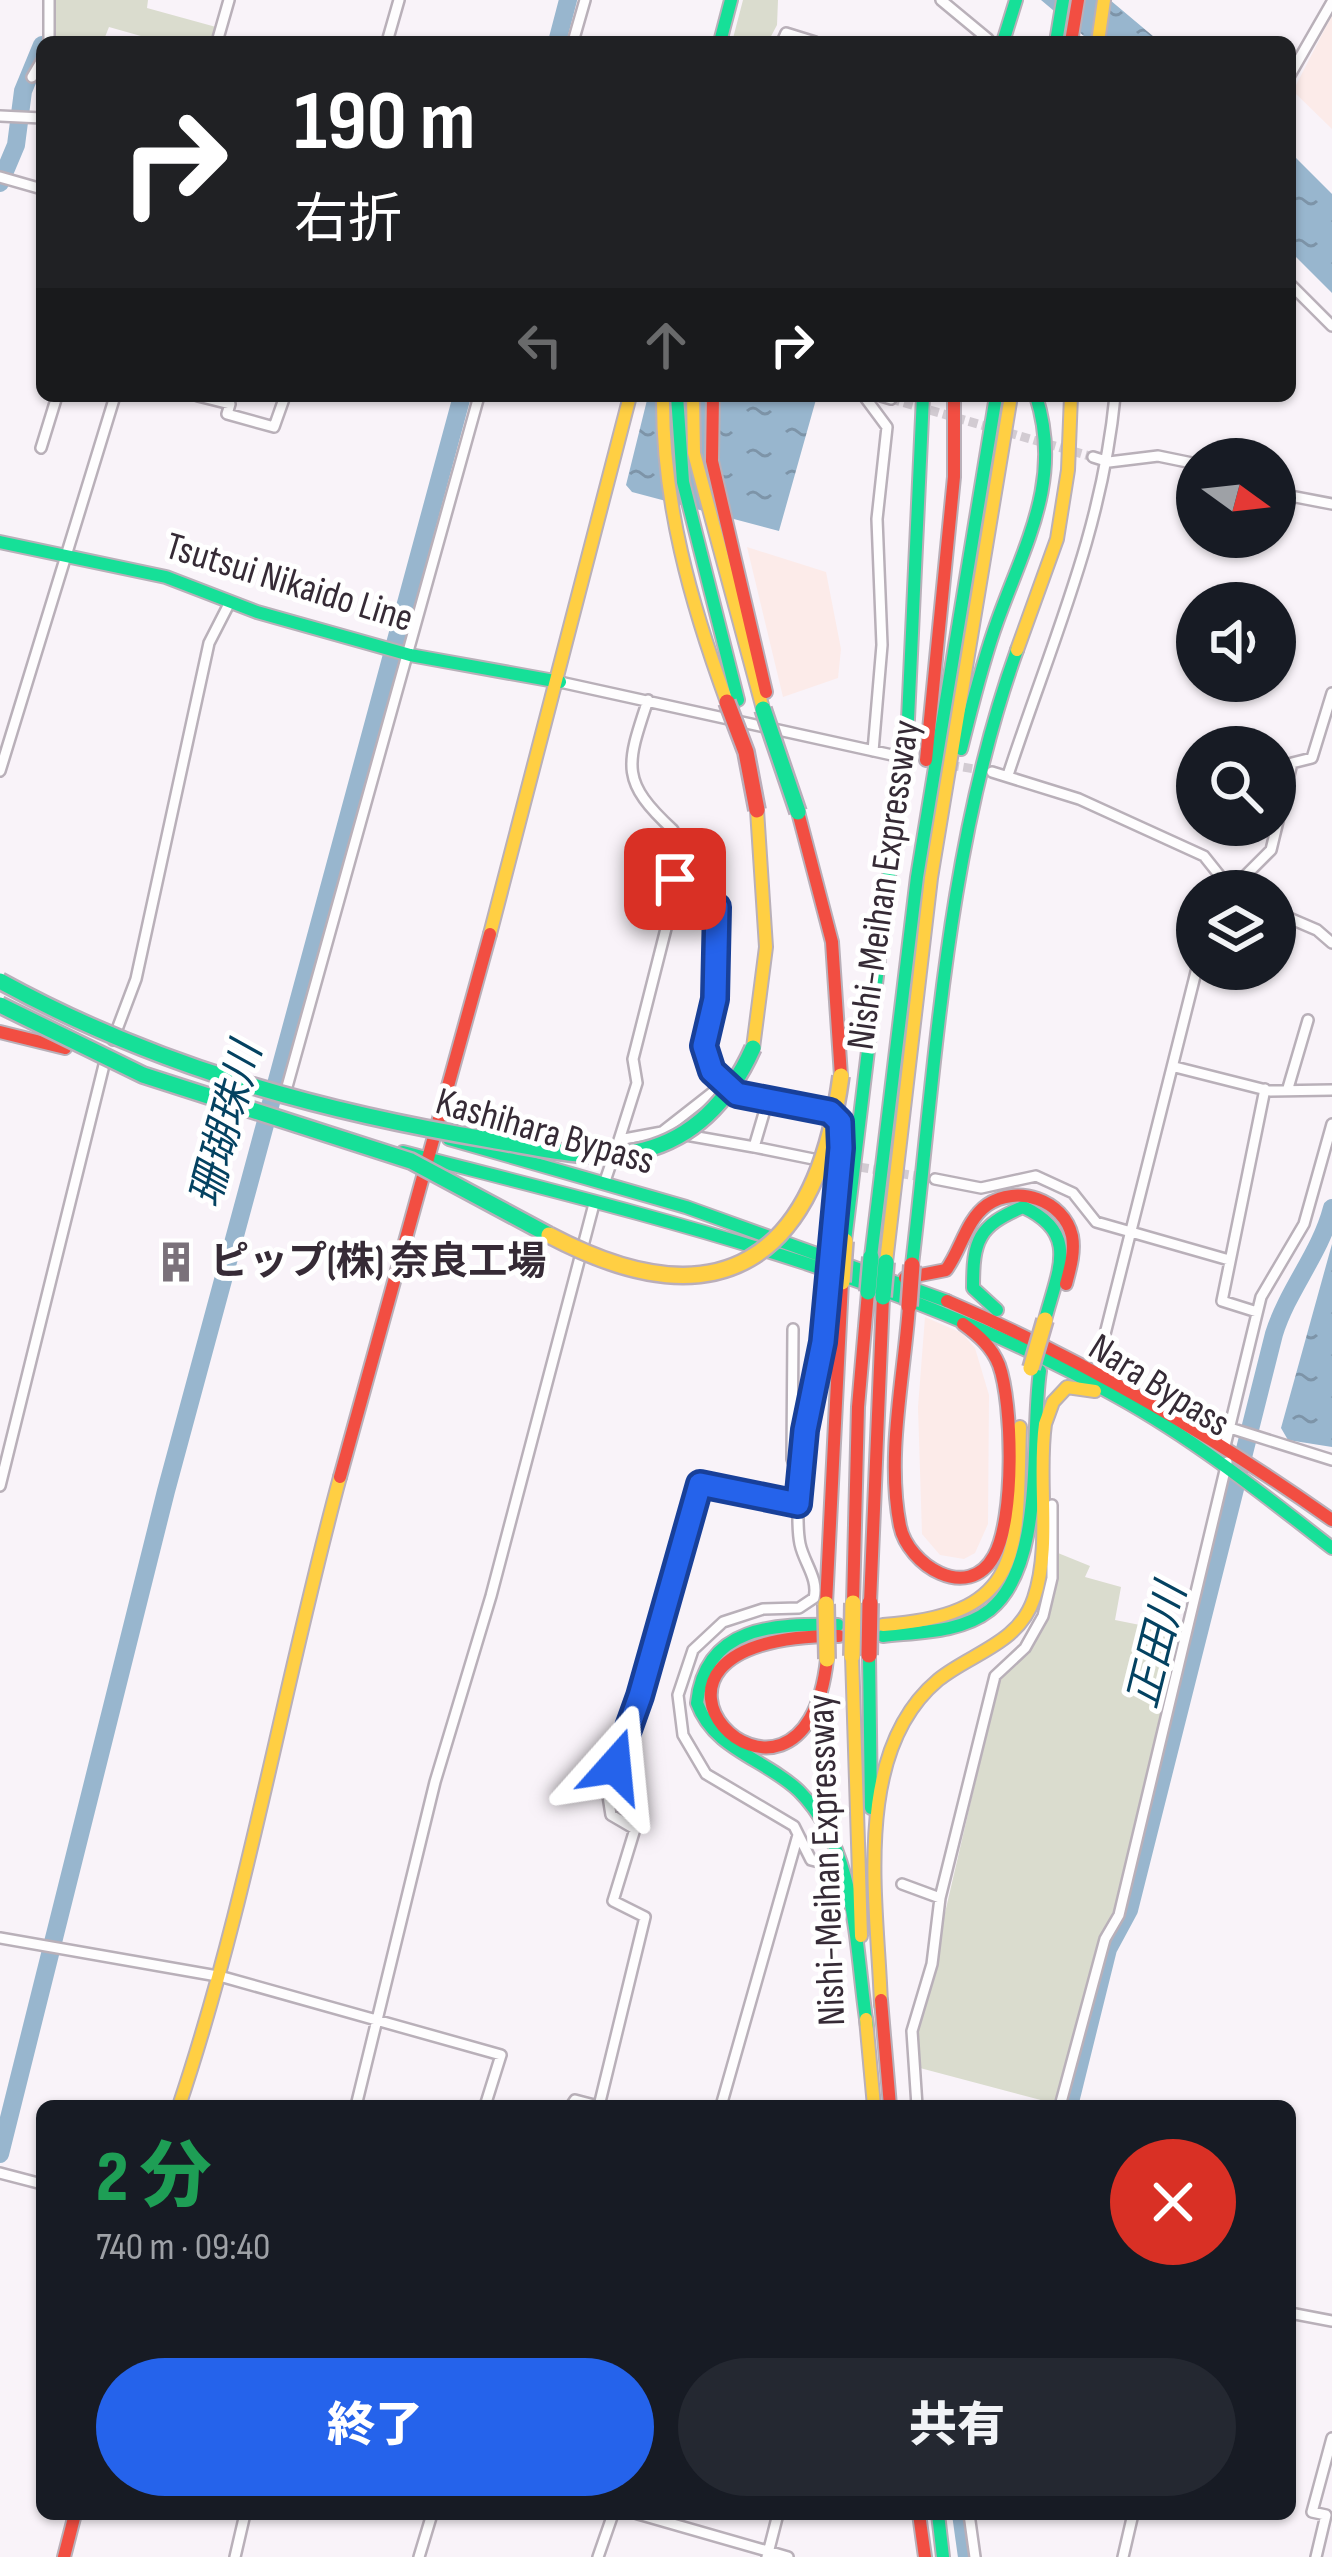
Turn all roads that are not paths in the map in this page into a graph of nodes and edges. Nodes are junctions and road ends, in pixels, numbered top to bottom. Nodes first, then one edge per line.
1 (49, 0) edge
2 (229, 0) edge
3 (399, 0) edge
4 (585, 0) edge
5 (731, 0) edge
6 (940, 0) edge
7 (1016, 0) edge
8 (1063, 0) edge
9 (1078, 0) edge
10 (1104, 0) edge
11 (1332, 2) edge
12 (976, 30) junction
13 (50, 36) edge
14 (219, 36) edge
15 (389, 36) edge
16 (576, 36) edge
17 (722, 36) edge
18 (974, 36) edge
19 (987, 36) edge
20 (999, 36) edge
21 (1057, 36) edge
22 (1072, 36) edge
23 (1099, 36) edge
24 (1296, 65) edge
25 (36, 70) edge
26 (32, 77) dead end
27 (0, 116) edge
28 (36, 119) edge
29 (3, 178) edge
30 (36, 187) edge
31 (1296, 290) edge
32 (1332, 326) edge
33 (55, 402) edge
34 (114, 402) edge
35 (222, 402) edge
36 (283, 402) edge
37 (477, 402) edge
38 (629, 402) edge
39 (663, 402) edge
40 (677, 402) edge
41 (693, 402) edge
42 (712, 402) edge
43 (868, 402) edge
44 (923, 402) edge
45 (953, 402) edge
46 (995, 402) edge
47 (1010, 402) edge
48 (1038, 402) edge
49 (1071, 402) edge
50 (1114, 402) edge
51 (41, 448) dead end
52 (1093, 458) tunnel mouth
53 (1176, 460) edge
54 (1109, 462) junction
55 (1296, 497) edge
56 (1332, 504) edge
57 (0, 542) edge
58 (692, 549) junction
59 (727, 551) junction
60 (65, 556) junction
61 (230, 602) junction
62 (409, 655) junction
63 (560, 682) junction
64 (1332, 693) edge
65 (649, 700) junction
66 (872, 751) junction
67 (892, 755) dead end
68 (0, 771) edge
69 (992, 772) tunnel mouth
70 (1008, 775) junction
71 (1215, 870) edge
72 (1251, 870) edge
73 (916, 877) junction
74 (674, 897) junction
75 (1296, 923) edge
76 (1332, 943) edge
77 (917, 980) junction
78 (0, 985) edge
79 (1192, 990) edge
80 (0, 1008) edge
81 (1308, 1020) dead end
82 (0, 1031) edge
83 (112, 1042) junction
84 (64, 1048) junction
85 (104, 1065) junction
86 (1175, 1067) junction
87 (722, 1085) junction
88 (1288, 1088) junction
89 (1332, 1088) edge
90 (1265, 1089) junction
91 (283, 1094) junction
92 (767, 1103) junction
93 (1332, 1124) edge
94 (662, 1132) junction
95 (431, 1134) junction
96 (619, 1140) junction
97 (754, 1147) junction
98 (428, 1159) junction
99 (833, 1163) tunnel mouth
100 (935, 1179) tunnel mouth
101 (605, 1181) junction
102 (594, 1204) junction
103 (1129, 1232) junction
104 (839, 1239) junction
105 (878, 1260) junction
106 (1229, 1260) junction
107 (896, 1278) junction
108 (836, 1281) junction
109 (935, 1306) junction
110 (1257, 1312) junction
111 (1049, 1323) junction
112 (793, 1329) dead end
113 (1068, 1352) junction
114 (1102, 1370) junction
115 (1230, 1428) junction
116 (1024, 1429) junction
117 (1217, 1450) junction
118 (1332, 1460) edge
119 (1228, 1468) junction
120 (800, 1478) junction
121 (1023, 1485) junction
122 (0, 1486) edge
123 (798, 1504) junction
124 (1052, 1504) dead end
125 (1332, 1520) edge
126 (1332, 1548) edge
127 (883, 1630) dead end
128 (861, 1656) junction
129 (798, 1835) junction
130 (819, 1862) dead end
131 (902, 1884) dead end
132 (940, 1898) junction
133 (0, 1938) edge
134 (224, 1977) junction
135 (881, 2005) junction
136 (374, 2022) junction
137 (866, 2026) junction
138 (181, 2100) edge
139 (357, 2100) edge
140 (486, 2100) edge
141 (600, 2100) edge
142 (723, 2100) edge
143 (873, 2100) edge
144 (889, 2100) edge
145 (917, 2100) edge
146 (1062, 2100) edge
147 (0, 2173) edge
148 (36, 2182) edge
149 (1296, 2314) edge
150 (1332, 2320) edge
151 (1332, 2438) edge
152 (73, 2520) edge
153 (244, 2520) edge
154 (430, 2520) edge
155 (611, 2520) edge
156 (658, 2520) edge
157 (777, 2520) edge
158 (921, 2520) edge
159 (939, 2520) edge
160 (970, 2520) edge
161 (1132, 2520) edge
162 (769, 2553) edge
163 (64, 2557) edge
164 (235, 2557) edge
165 (419, 2557) edge
166 (598, 2557) edge
167 (788, 2557) edge
168 (925, 2557) edge
169 (943, 2557) edge
170 (975, 2557) edge
171 (1123, 2557) edge
172 (1316, 2557) edge

1 - 13 street
2 - 14 street
3 - 15 street
4 - 16 street
5 - 17 main road
6 - 12 street
7 - 20 main road
8 - 21 main road
9 - 22 main road
10 - 23 main road
11 - 24 street
12 - 18 street
12 - 19 street
25 - 26 street
27 - 28 street
29 - 30 street
31 - 32 street
33 - 51 street
34 - 60 street
35 - 36 street
37 - 62 street
38 - 63 main road
39 - 58 main road
40 - 58 main road
41 - 59 main road
42 - 59 main road
43 - 66 street
44 - 104 main road
45 - 73 main road
46 - 73 main road, Nishi-Meihan Expressway
47 - 77 main road, Nishi-Meihan Expressway
48 - 77 main road
49 - 121 main road, bridge
50 - 54 street
52 - 54 street
53 - 54 street
54 - 70 street
55 - 56 street
57 - 60 main road, Tsutsui Nikaido Line
58 - 78 main road, bridge
59 - 80 main road, bridge
60 - 61 main road, Tsutsui Nikaido Line
60 - 68 street
61 - 62 main road, Tsutsui Nikaido Line
61 - 83 street
62 - 63 main road, Tsutsui Nikaido Line
62 - 91 street
63 - 65 street
63 - 95 main road
64 - 72 street
65 - 66 street
65 - 74 street
66 - 67 street
69 - 70 street
70 - 71 street
73 - 105 main road, Nishi-Meihan Expressway
74 - 87 street
74 - 96 street
75 - 76 street
77 - 105 main road, Nishi-Meihan Expressway
78 - 83 main road, Kashihara Bypass
79 - 86 street
80 - 84 main road, Kashihara Bypass
81 - 88 street
82 - 84 main road
83 - 91 main road, Kashihara Bypass, bridge
84 - 85 main road, Kashihara Bypass
85 - 98 main road, Kashihara Bypass, bridge
85 - 122 street
86 - 90 street
86 - 103 street
87 - 92 street
87 - 94 street
88 - 89 street
88 - 90 street
90 - 106 street
91 - 95 main road, Kashihara Bypass
92 - 97 street
92 - 104 street
93 - 110 street
94 - 96 street
94 - 97 street
95 - 98 main road
95 - 101 main road, Kashihara Bypass
96 - 101 street
97 - 99 street
98 - 102 main road, Kashihara Bypass
98 - 134 main road
100 - 103 street
101 - 107 main road, Kashihara Bypass
102 - 109 main road, Kashihara Bypass
102 - 136 street
103 - 106 street
103 - 114 street
104 - 108 main road, bridge
105 - 128 main road, Nishi-Meihan Expressway, bridge
106 - 110 street
107 - 111 main road
107 - 113 main road, Kashihara Bypass
108 - 120 street
108 - 137 main road, bridge
109 - 116 main road
109 - 117 main road, Nara Bypass
110 - 115 street
111 - 113 main road
111 - 116 main road
112 - 120 street
113 - 114 main road, Nara Bypass
114 - 117 main road, Nara Bypass
115 - 117 street
115 - 118 street
116 - 117 main road
116 - 121 main road
116 - 121 main road
116 - 121 main road
116 - 121 main road
117 - 119 main road, Nara Bypass
117 - 125 main road, Nara Bypass
119 - 126 main road, Nara Bypass
119 - 146 street
120 - 123 street
121 - 127 main road
121 - 135 main road
123 - 129 street
123 - 141 street
124 - 132 street
128 - 135 main road, Nishi-Meihan Expressway
128 - 137 main road, Nishi-Meihan Expressway
129 - 130 street
129 - 142 street
131 - 132 street
132 - 145 street
133 - 134 street
134 - 136 street
134 - 138 main road
135 - 144 main road, Nishi-Meihan Expressway
136 - 139 street
136 - 140 street
137 - 143 main road, Nishi-Meihan Expressway
147 - 148 street
149 - 150 street
151 - 172 street
152 - 163 main road
153 - 164 street
154 - 165 street
155 - 166 street
156 - 162 street
157 - 162 street
158 - 168 main road
159 - 169 main road
160 - 170 street
161 - 171 street
162 - 167 street

